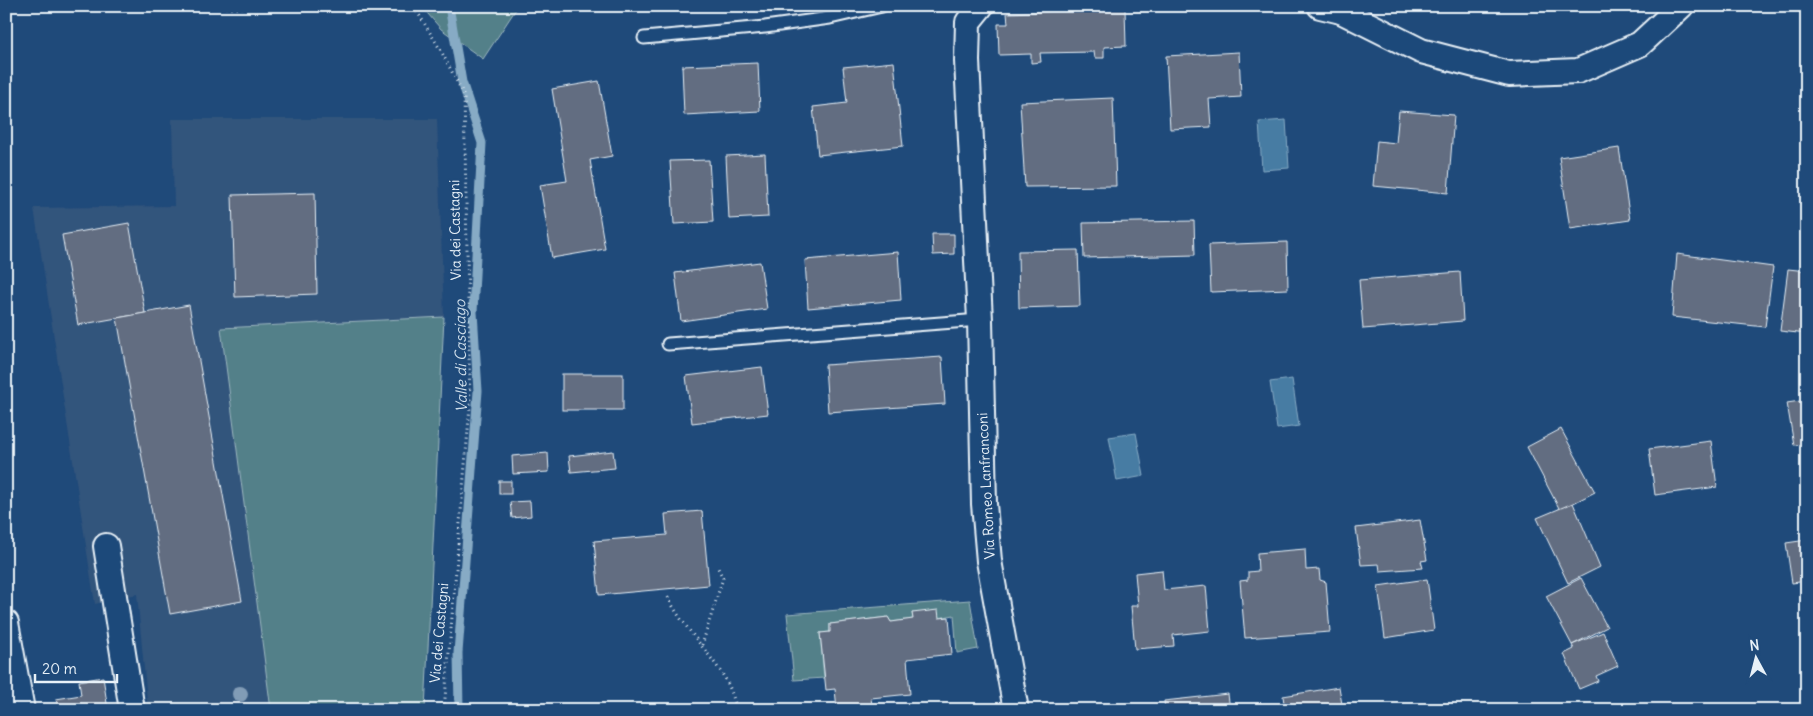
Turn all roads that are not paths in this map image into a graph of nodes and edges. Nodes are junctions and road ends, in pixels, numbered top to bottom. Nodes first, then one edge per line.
1 (882, 6) edge
2 (981, 6) edge
3 (1681, 6) edge
4 (1335, 8) edge
5 (644, 38) dead end
6 (980, 320) junction
7 (668, 344) dead end
8 (106, 546) dead end
9 (6, 623) edge
10 (22, 710) edge
11 (132, 710) edge
12 (1016, 710) edge

1 - 5 lane
2 - 6 street, Via Romeo Lanfranconi
3 - 4 street
6 - 7 lane
6 - 12 street, Via Romeo Lanfranconi
8 - 11 street
9 - 10 street

